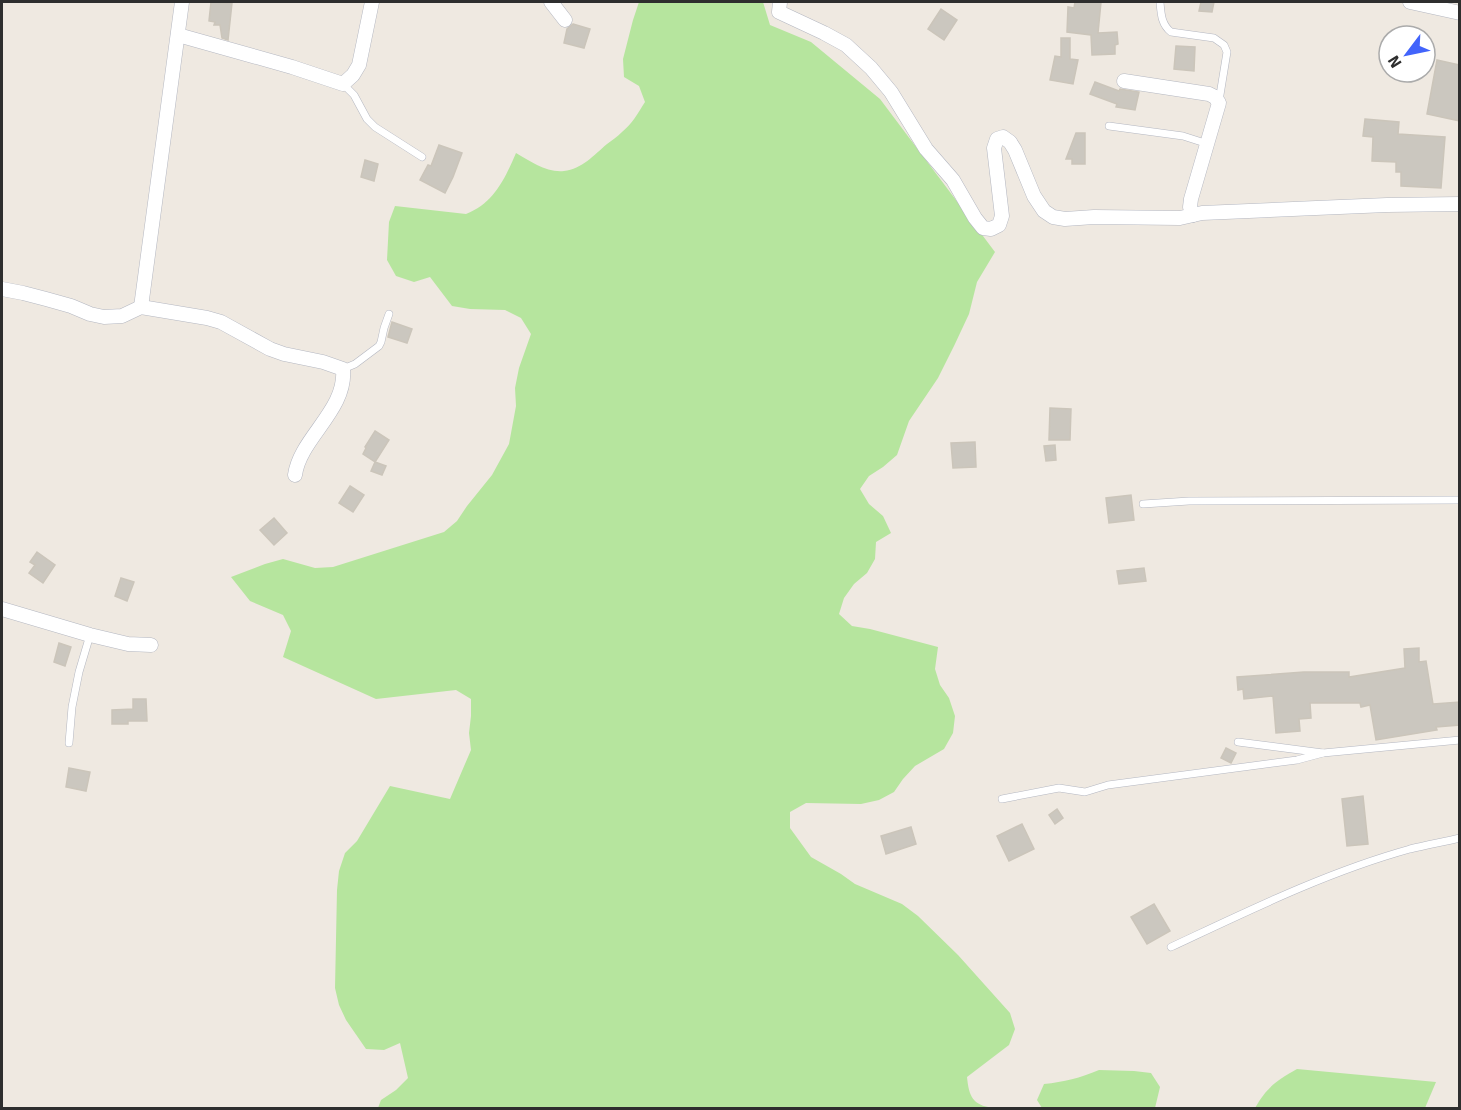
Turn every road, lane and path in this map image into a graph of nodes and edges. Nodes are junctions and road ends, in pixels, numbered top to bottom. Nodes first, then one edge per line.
1 (182, 2) edge
2 (372, 2) edge
3 (551, 2) edge
4 (780, 2) edge
5 (1160, 2) edge
6 (1410, 2) edge
7 (1460, 13) edge
8 (564, 20) dead end
9 (178, 35) junction
10 (1124, 81) dead end
11 (343, 84) junction
12 (1219, 103) junction
13 (1109, 126) dead end
14 (1208, 144) junction
15 (422, 157) dead end
16 (1460, 204) edge
17 (1193, 215) junction
18 (2, 289) edge
19 (141, 307) junction
20 (389, 314) dead end
21 (343, 369) junction
22 (295, 475) dead end
23 (1460, 500) edge
24 (1143, 504) dead end
25 (2, 609) edge
26 (90, 635) junction
27 (151, 645) dead end
28 (1460, 740) edge
29 (1238, 742) dead end
30 (69, 743) dead end
31 (1323, 753) junction
32 (1002, 799) dead end
33 (1460, 838) edge
34 (1171, 947) dead end

1 - 9 street
2 - 11 street
3 - 8 street
4 - 17 street
5 - 12 lane
6 - 7 street
9 - 11 street
9 - 19 street
10 - 12 street
11 - 15 lane
12 - 14 street
13 - 14 lane
14 - 17 street
16 - 17 street
18 - 19 street
19 - 21 street
20 - 21 lane
21 - 22 street
23 - 24 lane
25 - 26 street
26 - 27 street
26 - 30 lane
28 - 31 lane
29 - 31 lane
31 - 32 lane
33 - 34 lane

